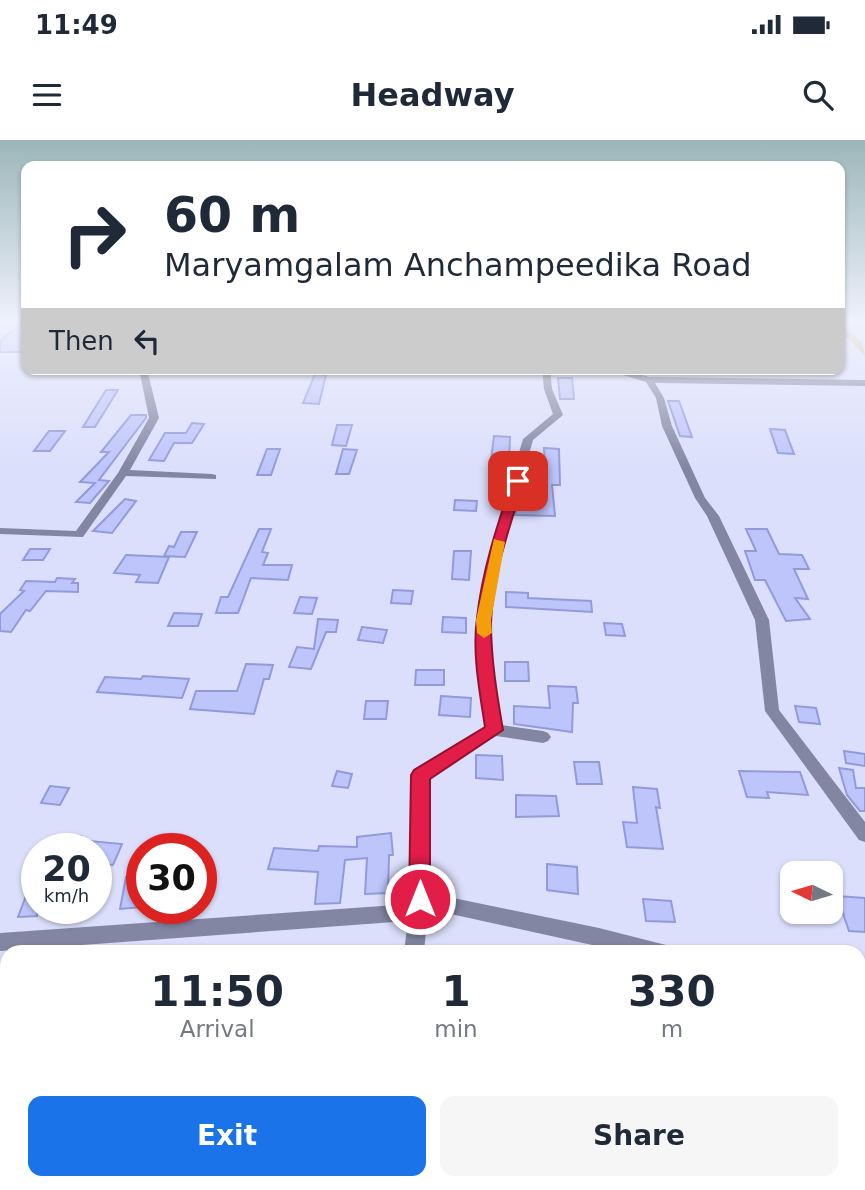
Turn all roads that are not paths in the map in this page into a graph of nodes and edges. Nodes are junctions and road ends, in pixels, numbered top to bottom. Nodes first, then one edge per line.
1 (144, 375) edge
2 (547, 375) edge
3 (630, 375) edge
4 (649, 380) junction
5 (865, 383) edge
6 (123, 473) junction
7 (212, 477) dead end
8 (0, 531) edge
9 (494, 730) junction
10 (543, 737) dead end
11 (865, 835) edge
12 (419, 905) junction
13 (0, 942) edge
14 (415, 945) edge
15 (634, 945) edge

1 - 6 street
2 - 9 street
3 - 4 street
4 - 5 street
4 - 11 street
6 - 7 street
6 - 8 street
9 - 10 street
9 - 12 street
12 - 13 street
12 - 14 street
12 - 15 street

